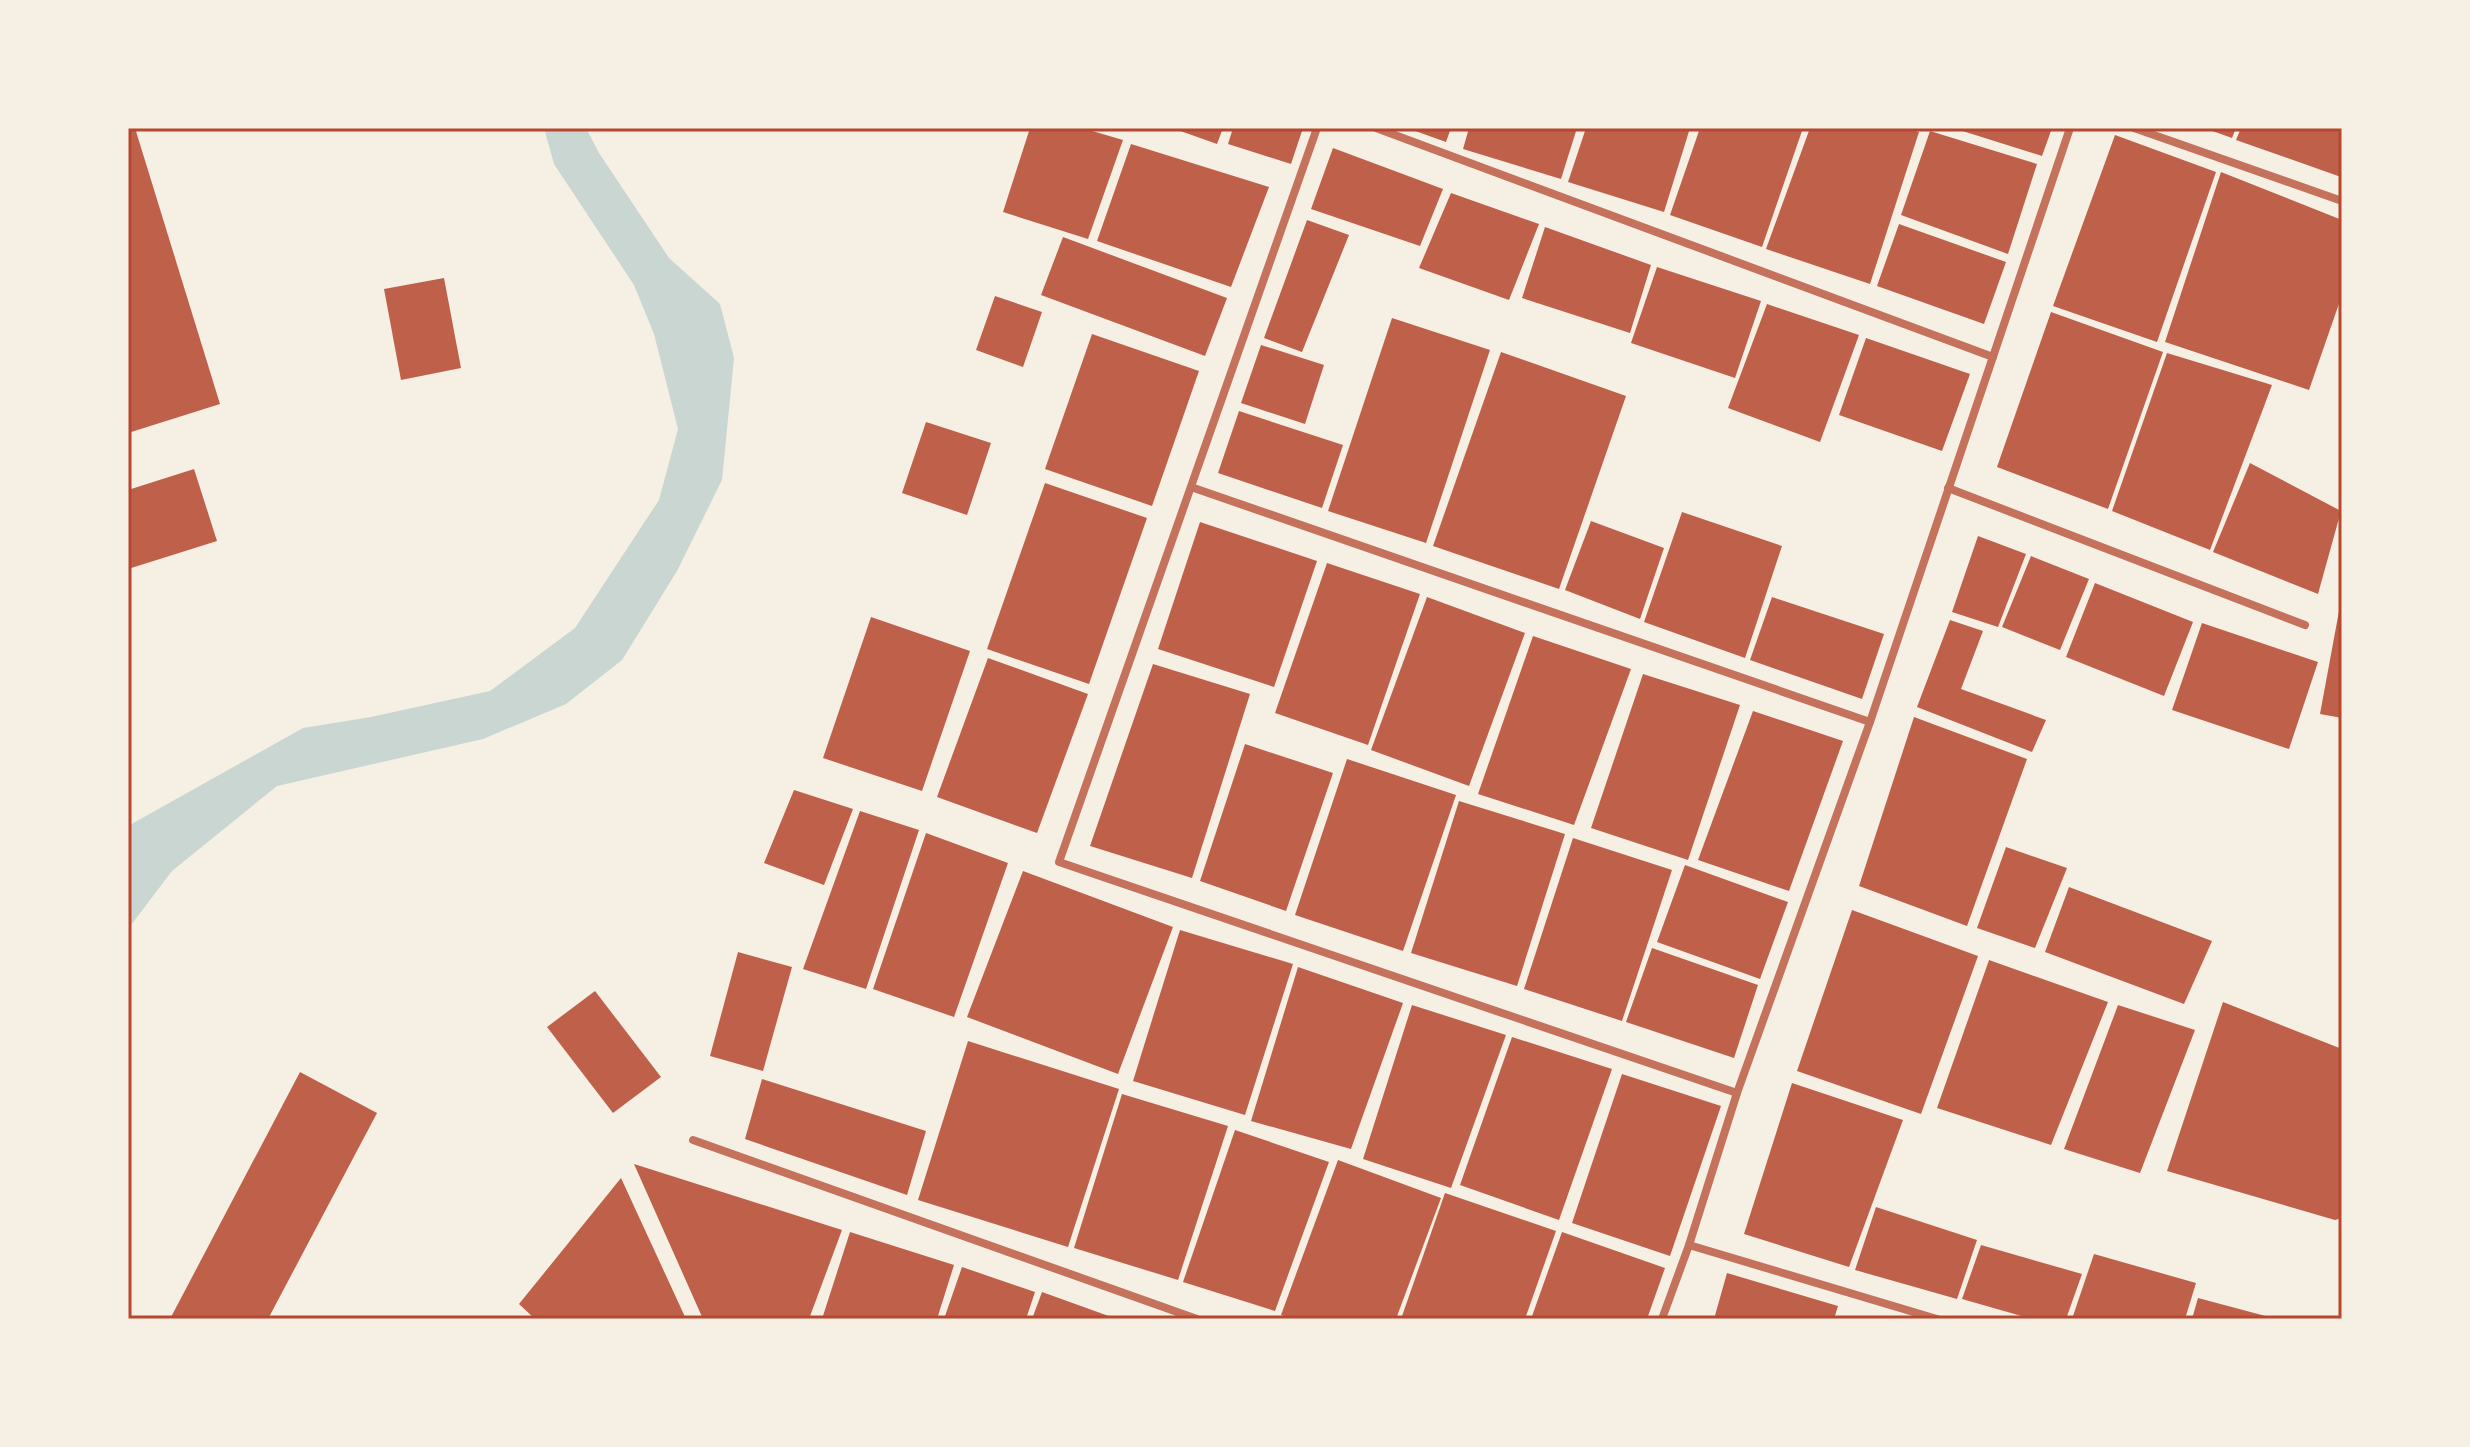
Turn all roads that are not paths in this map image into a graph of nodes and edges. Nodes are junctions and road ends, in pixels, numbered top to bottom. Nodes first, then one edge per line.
1 (1317, 128) edge
2 (1376, 128) edge
3 (2070, 128) edge
4 (2134, 128) edge
5 (2342, 201) edge
6 (1993, 357) junction
7 (1191, 487) junction
8 (1948, 488) junction
9 (2305, 625) dead end
10 (1870, 722) junction
11 (1737, 1093) junction
12 (693, 1140) dead end
13 (1689, 1245) junction
14 (1197, 1319) edge
15 (1662, 1319) edge
16 (1937, 1319) edge

1 - 7 street
2 - 6 street
3 - 6 street
4 - 5 street
6 - 8 street
7 - 10 street
7 - 11 street
8 - 9 street
8 - 10 street
10 - 11 street
11 - 13 street
12 - 14 street
13 - 15 street
13 - 16 street

